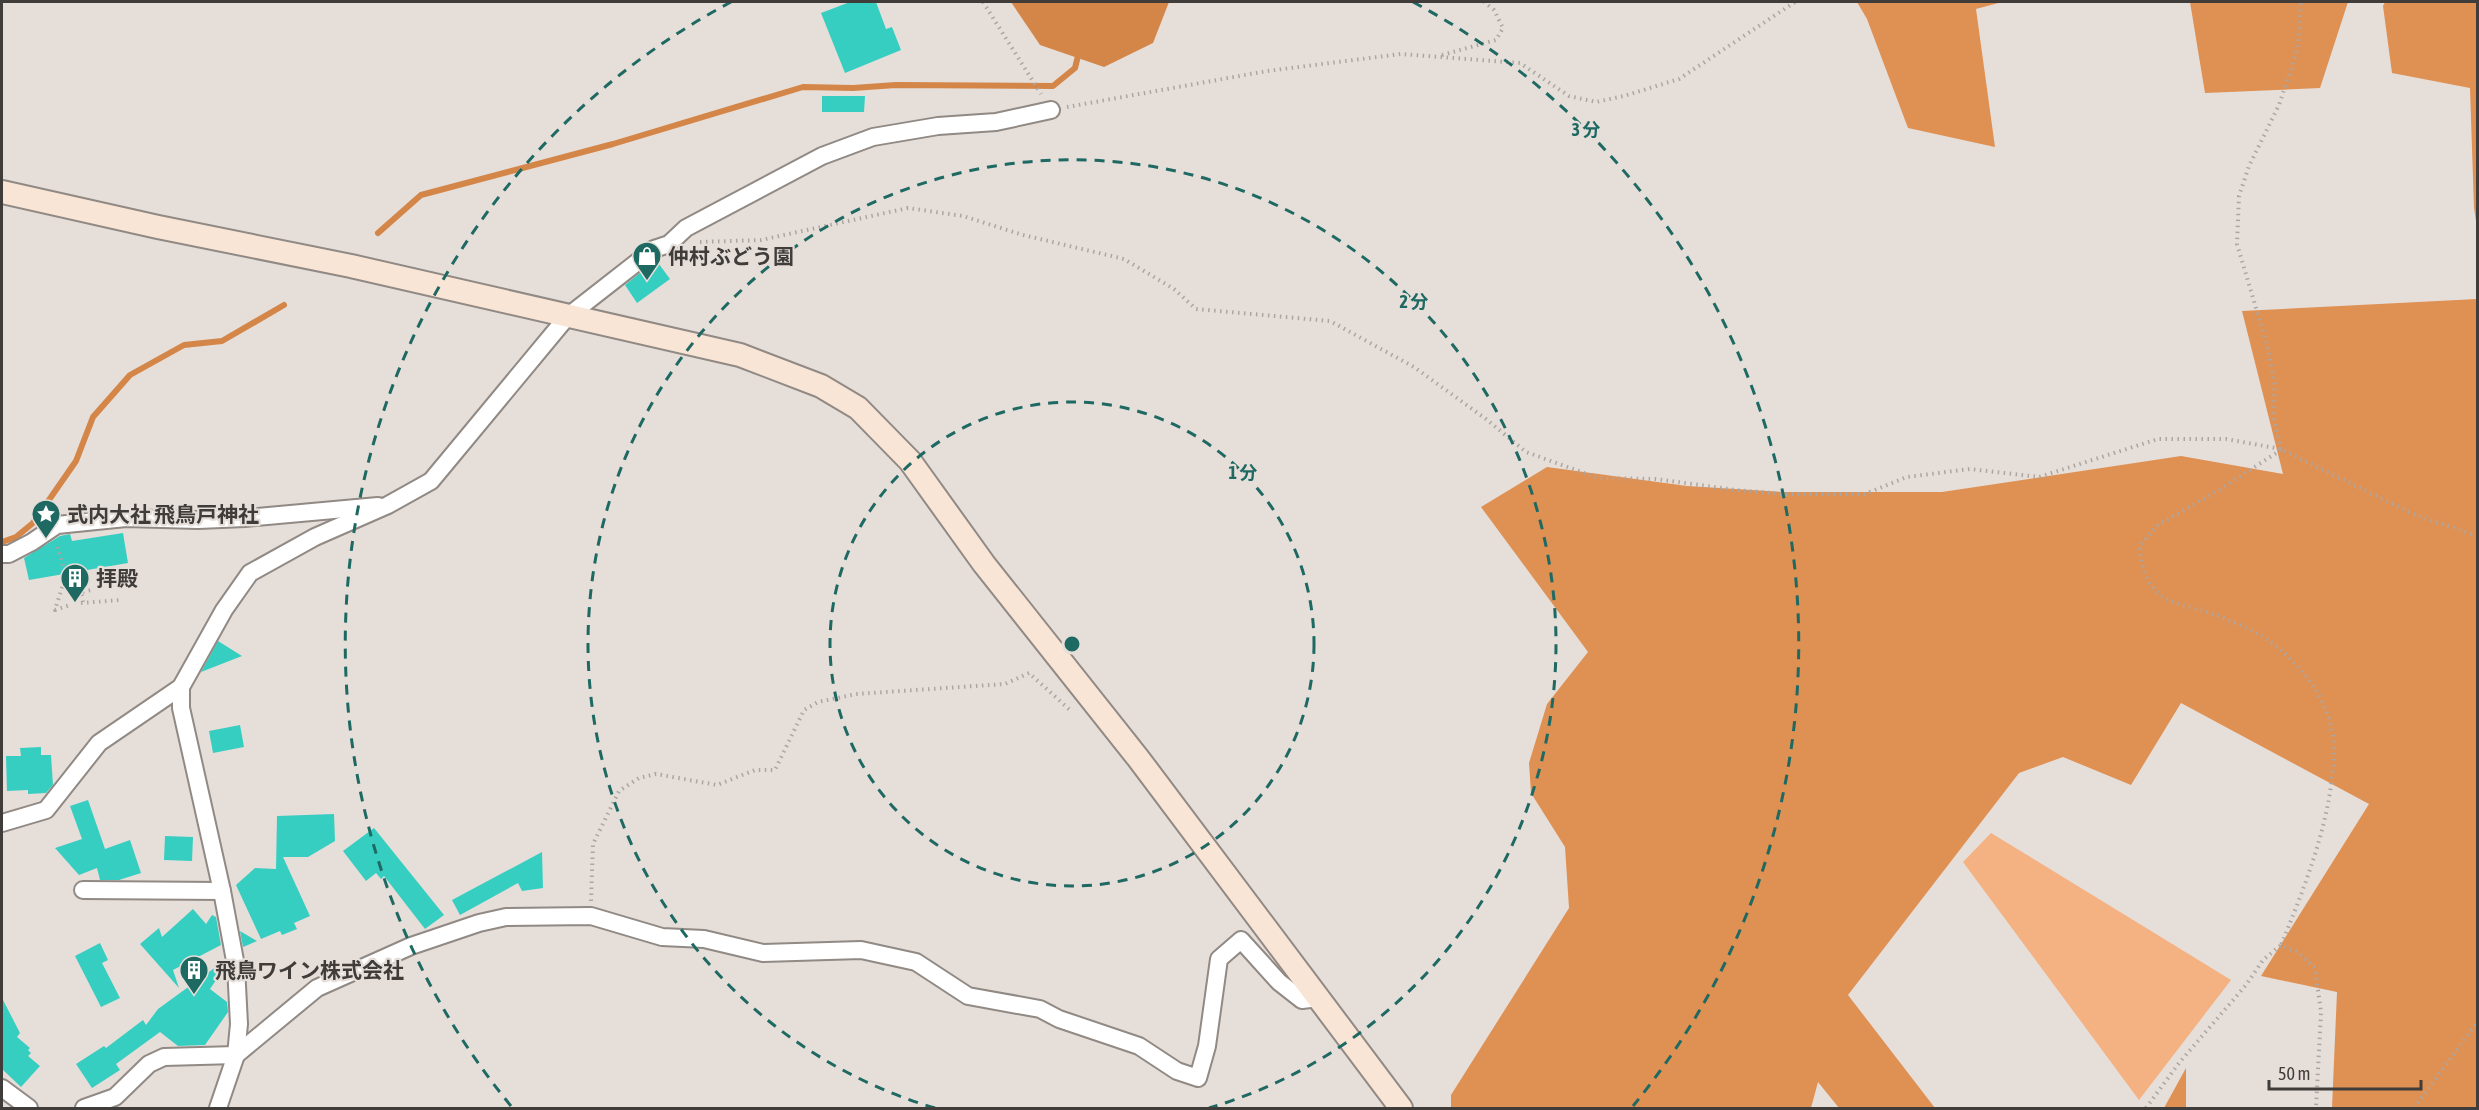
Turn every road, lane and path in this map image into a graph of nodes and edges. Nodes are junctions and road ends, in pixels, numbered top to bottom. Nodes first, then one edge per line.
1 (983, 2) edge
2 (1484, 2) edge
3 (1795, 2) edge
4 (2301, 2) edge
5 (1439, 56) junction
6 (1049, 107) junction
7 (2, 192) edge
8 (669, 244) junction
9 (567, 317) junction
10 (2281, 449) junction
11 (388, 505) junction
12 (2478, 536) edge
13 (2, 554) edge
14 (64, 567) dead end
15 (92, 590) dead end
16 (120, 600) dead end
17 (70, 605) dead end
18 (181, 687) junction
19 (1079, 717) dead end
20 (2, 823) edge
21 (83, 890) dead end
22 (222, 891) junction
23 (591, 916) junction
24 (2281, 945) junction
25 (1318, 998) junction
26 (2478, 1021) edge
27 (236, 1055) junction
28 (2, 1088) edge
29 (29, 1108) edge
30 (84, 1108) edge
31 (218, 1108) edge
32 (1401, 1108) edge
33 (2146, 1108) edge
34 (2316, 1108) edge
35 (2414, 1108) edge

1 - 6 path
2 - 5 path
3 - 5 path
4 - 10 path
5 - 6 path
6 - 8 street
7 - 9 street
8 - 9 street
8 - 10 path
9 - 11 street
9 - 25 street
10 - 12 path
10 - 24 path
11 - 13 street
11 - 18 street
14 - 17 path
15 - 16 path
18 - 20 street
18 - 22 street
19 - 23 path
21 - 22 street
22 - 27 street
23 - 25 street
23 - 27 street
24 - 33 path
24 - 34 path
25 - 32 street
26 - 35 path
27 - 30 street
27 - 31 street
28 - 29 street

